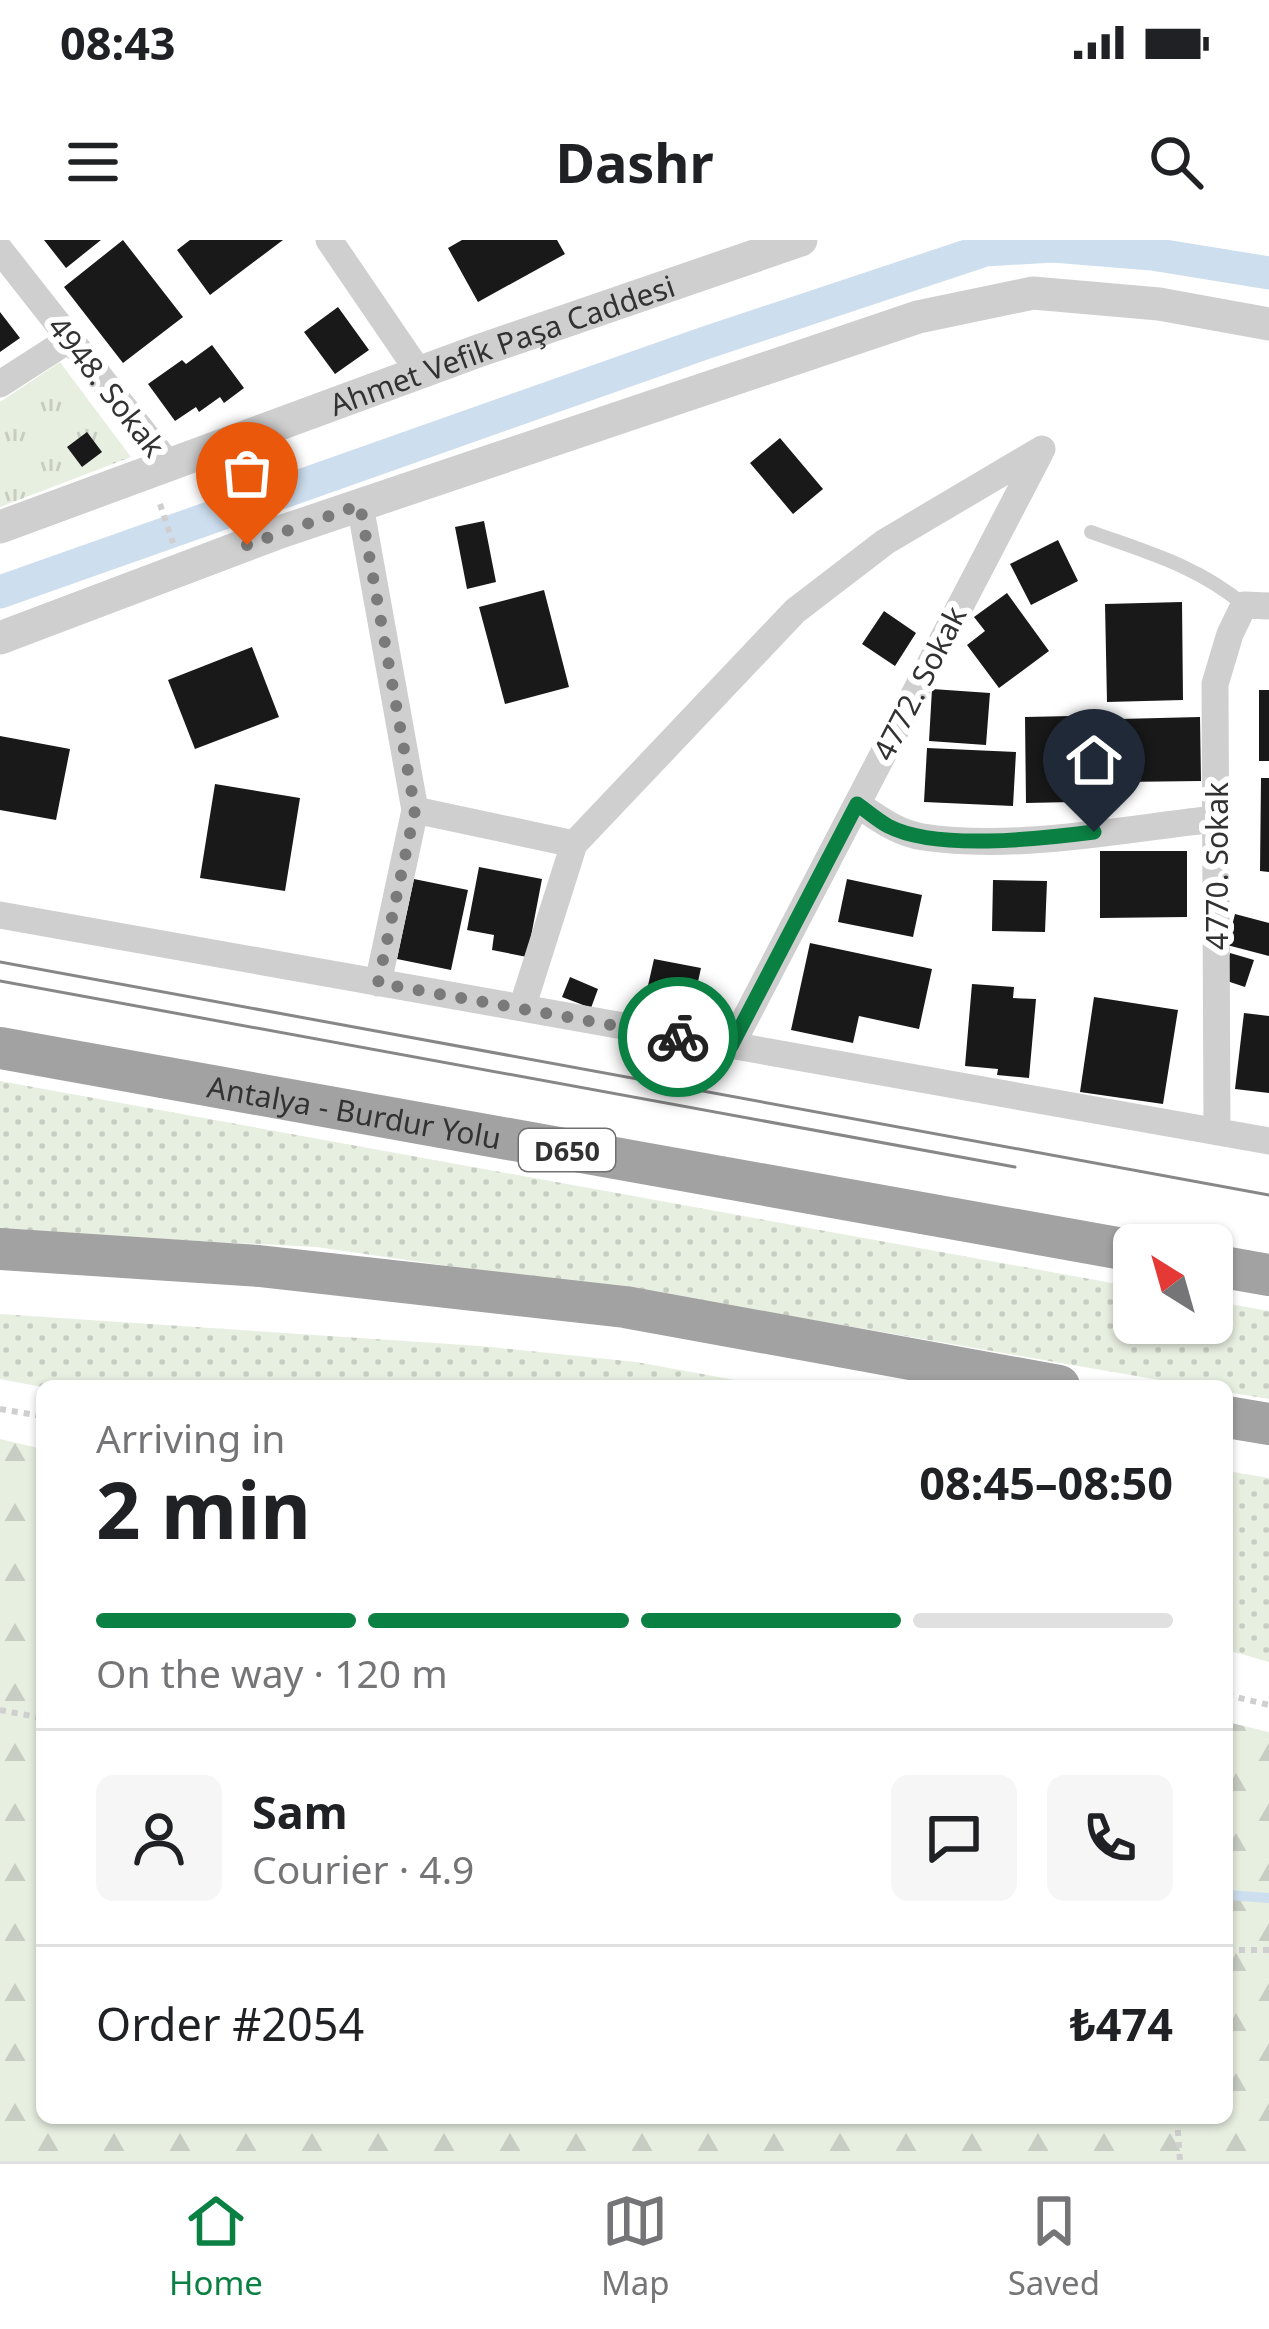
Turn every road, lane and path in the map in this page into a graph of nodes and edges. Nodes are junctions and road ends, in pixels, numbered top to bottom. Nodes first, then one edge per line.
1 (328, 240) edge
2 (801, 240) edge
3 (0, 250) edge
4 (1269, 324) edge
5 (70, 339) junction
6 (419, 372) junction
7 (0, 384) edge
8 (169, 465) junction
9 (360, 505) junction
10 (165, 520) dead end
11 (0, 527) edge
12 (1090, 532) dead end
13 (174, 545) dead end
14 (1256, 606) edge
15 (0, 638) edge
16 (857, 804) junction
17 (415, 810) junction
18 (1215, 819) junction
19 (574, 844) junction
20 (0, 915) edge
21 (378, 983) junction
22 (522, 1009) junction
23 (731, 1046) junction
24 (0, 1048) edge
25 (1217, 1132) junction
26 (1269, 1141) edge
27 (1113, 1247) edge
28 (0, 1249) edge
29 (1233, 1269) edge
30 (1269, 1275) edge
31 (1026, 1380) edge
32 (0, 1409) edge
33 (36, 1415) edge
34 (1233, 1418) edge
35 (1269, 1424) edge
36 (1233, 1696) edge
37 (1269, 1705) edge
38 (0, 1710) edge
39 (36, 1717) edge
40 (1269, 1950) edge
41 (1233, 1951) edge
42 (1177, 2124) edge
43 (1180, 2161) edge

1 - 6 street
2 - 6 street, Ahmet Vefik Paşa Caddesi
3 - 5 street, 4948. Sokak
4 - 9 street
5 - 7 street
5 - 8 street, 4948. Sokak
6 - 8 street, Ahmet Vefik Paşa Caddesi
8 - 11 street, Ahmet Vefik Paşa Caddesi
9 - 15 street
9 - 17 street
10 - 13 path
12 - 14 lane
14 - 18 street, 4770. Sokak
16 - 18 street
16 - 19 street, 4772. Sokak
16 - 23 street, 4772. Sokak
17 - 19 street
17 - 21 street
18 - 25 street, 4770. Sokak
19 - 22 street
20 - 21 street
21 - 22 street
22 - 23 street
23 - 25 street
24 - 27 highway, Antalya - Burdur Yolu / D650
25 - 26 street
28 - 31 highway
29 - 30 highway
32 - 33 path
34 - 35 highway
36 - 37 path
38 - 39 path
40 - 41 path
42 - 43 path

